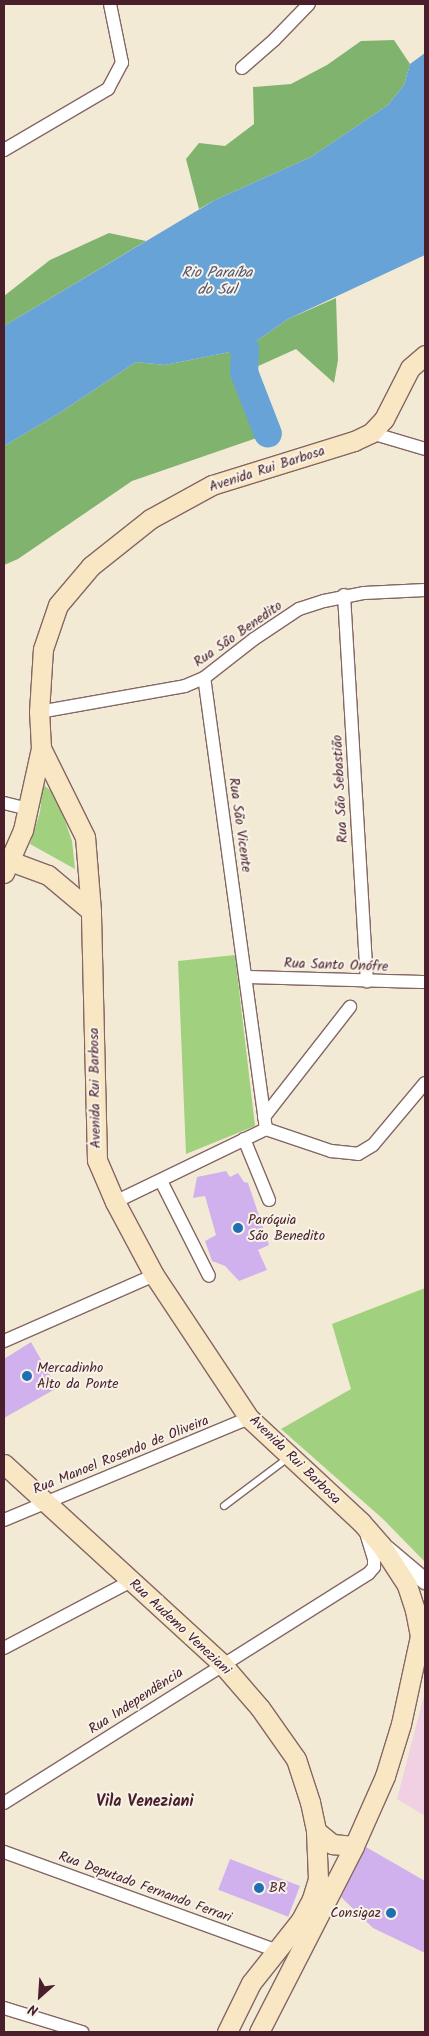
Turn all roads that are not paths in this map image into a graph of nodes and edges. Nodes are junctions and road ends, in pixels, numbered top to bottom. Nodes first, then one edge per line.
1 (110, 4) edge
2 (309, 4) edge
3 (242, 68) dead end
4 (4, 150) edge
5 (425, 355) edge
6 (371, 434) junction
7 (425, 450) edge
8 (425, 590) edge
9 (344, 595) junction
10 (204, 678) junction
11 (39, 712) junction
12 (41, 748) junction
13 (4, 803) edge
14 (28, 809) junction
15 (7, 867) edge
16 (91, 912) junction
17 (246, 977) junction
18 (367, 981) junction
19 (425, 982) edge
20 (350, 1007) dead end
21 (425, 1083) edge
22 (265, 1123) junction
23 (244, 1139) junction
24 (161, 1181) junction
25 (270, 1200) dead end
26 (115, 1202) junction
27 (154, 1275) junction
28 (209, 1276) dead end
29 (4, 1341) edge
30 (249, 1418) junction
31 (290, 1458) junction
32 (4, 1464) edge
33 (45, 1502) junction
34 (224, 1506) dead end
35 (4, 1520) edge
36 (364, 1525) junction
37 (381, 1544) junction
38 (131, 1581) junction
39 (425, 1581) edge
40 (423, 1635) edge
41 (4, 1648) edge
42 (222, 1664) junction
43 (4, 1803) edge
44 (316, 1831) junction
45 (354, 1846) junction
46 (4, 1852) edge
47 (277, 1951) junction
48 (4, 2008) edge
49 (82, 2032) edge
50 (227, 2032) edge
51 (258, 2032) edge

1 - 4 street
2 - 3 street
5 - 6 main road
6 - 7 street
6 - 11 main road, Avenida Rui Barbosa
8 - 9 street, Rua São Benedito
9 - 10 street, Rua São Benedito
9 - 18 street, Rua São Sebastião
10 - 11 street, Rua São Benedito
10 - 17 street, Rua São Vicente
11 - 12 main road, Avenida Rui Barbosa
12 - 14 main road
12 - 16 main road, Avenida Rui Barbosa
13 - 14 street
14 - 15 main road
15 - 16 main road
16 - 26 main road, Avenida Rui Barbosa
17 - 18 street, Rua Santo Onófre
17 - 22 street, Rua São Vicente
18 - 19 street, Rua Santo Onófre
20 - 22 street
21 - 22 street
22 - 23 street
23 - 24 street
23 - 25 street
24 - 26 street
24 - 28 street
26 - 27 main road, Avenida Rui Barbosa
27 - 29 street
27 - 30 main road, Avenida Rui Barbosa
30 - 31 main road, Avenida Rui Barbosa
30 - 33 street, Rua Manoel Rosendo de Oliveira
31 - 34 lane
31 - 36 main road, Avenida Rui Barbosa
32 - 33 main road, Rua Audemo Veneziani
33 - 35 street, Rua Manoel Rosendo de Oliveira
33 - 38 main road, Rua Audemo Veneziani
36 - 37 main road, Avenida Rui Barbosa
36 - 42 street, Rua Independência
37 - 39 street
37 - 40 main road, Avenida Rui Barbosa
38 - 41 street
38 - 42 main road, Rua Audemo Veneziani
40 - 45 main road, Avenida Rui Barbosa
42 - 43 street, Rua Independência
42 - 44 main road, Rua Audemo Veneziani
44 - 45 main road
44 - 47 main road, Rua Audemo Veneziani
45 - 51 main road, Avenida Rui Barbosa
46 - 47 street, Rua Deputado Fernando Ferrari
47 - 50 main road, Rua Audemo Veneziani
48 - 49 street

